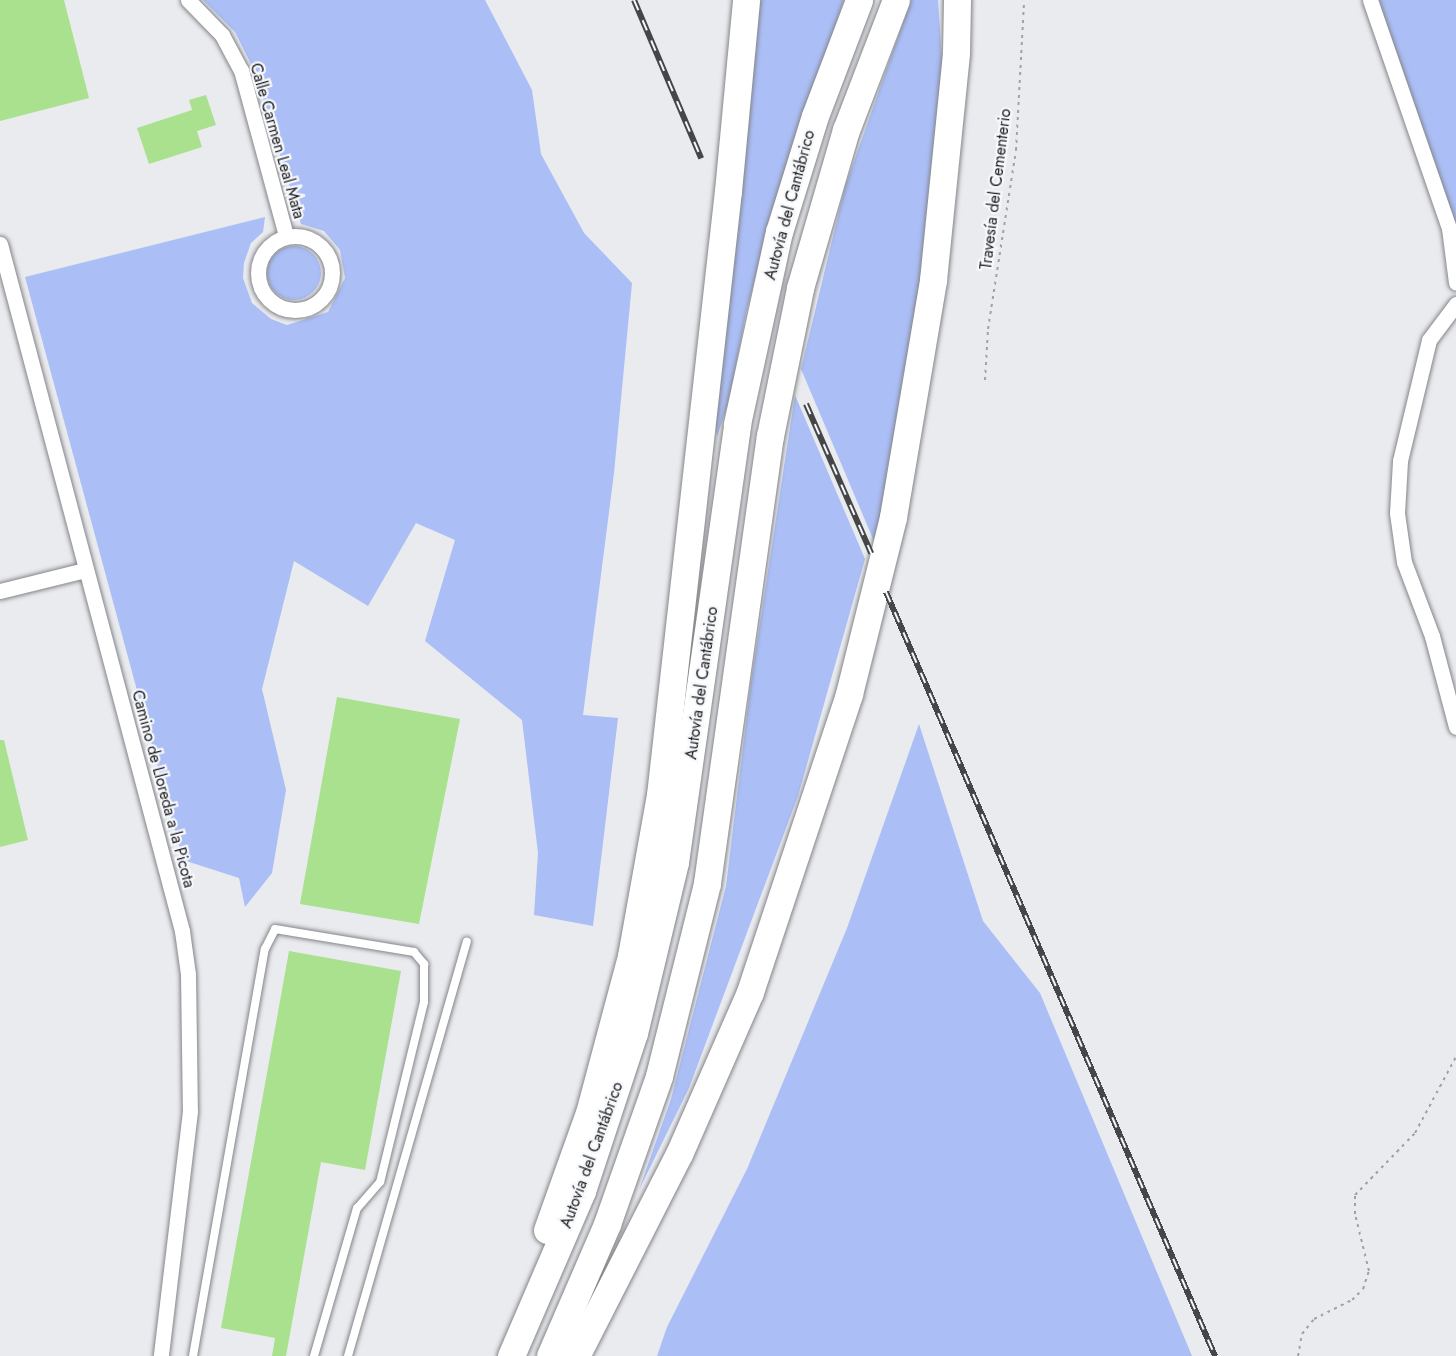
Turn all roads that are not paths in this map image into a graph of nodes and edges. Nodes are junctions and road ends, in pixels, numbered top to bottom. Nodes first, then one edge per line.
1 (189, 0) edge
2 (859, 0) edge
3 (896, 0) edge
4 (957, 0) edge
5 (1370, 0) edge
6 (745, 6) edge
7 (286, 236) junction
8 (0, 244) edge
9 (1456, 283) edge
10 (1456, 304) edge
11 (85, 570) junction
12 (0, 591) edge
13 (1456, 727) edge
14 (467, 942) dead end
15 (161, 1356) edge
16 (193, 1356) edge
17 (314, 1356) edge
18 (348, 1356) edge
19 (494, 1356) edge
20 (511, 1356) edge
21 (549, 1356) edge
22 (576, 1356) edge

1 - 7 street, Calle Carmen Leal Mata
2 - 20 highway, Autovía del Cantábrico
3 - 21 highway, Autovía del Cantábrico
4 - 22 highway
5 - 9 street
6 - 19 highway
7 - 7 street
8 - 11 street, Camino de Lloreda a la Picota
10 - 13 street
11 - 12 street
11 - 15 street, Camino de Lloreda a la Picota
14 - 18 lane
16 - 17 lane

